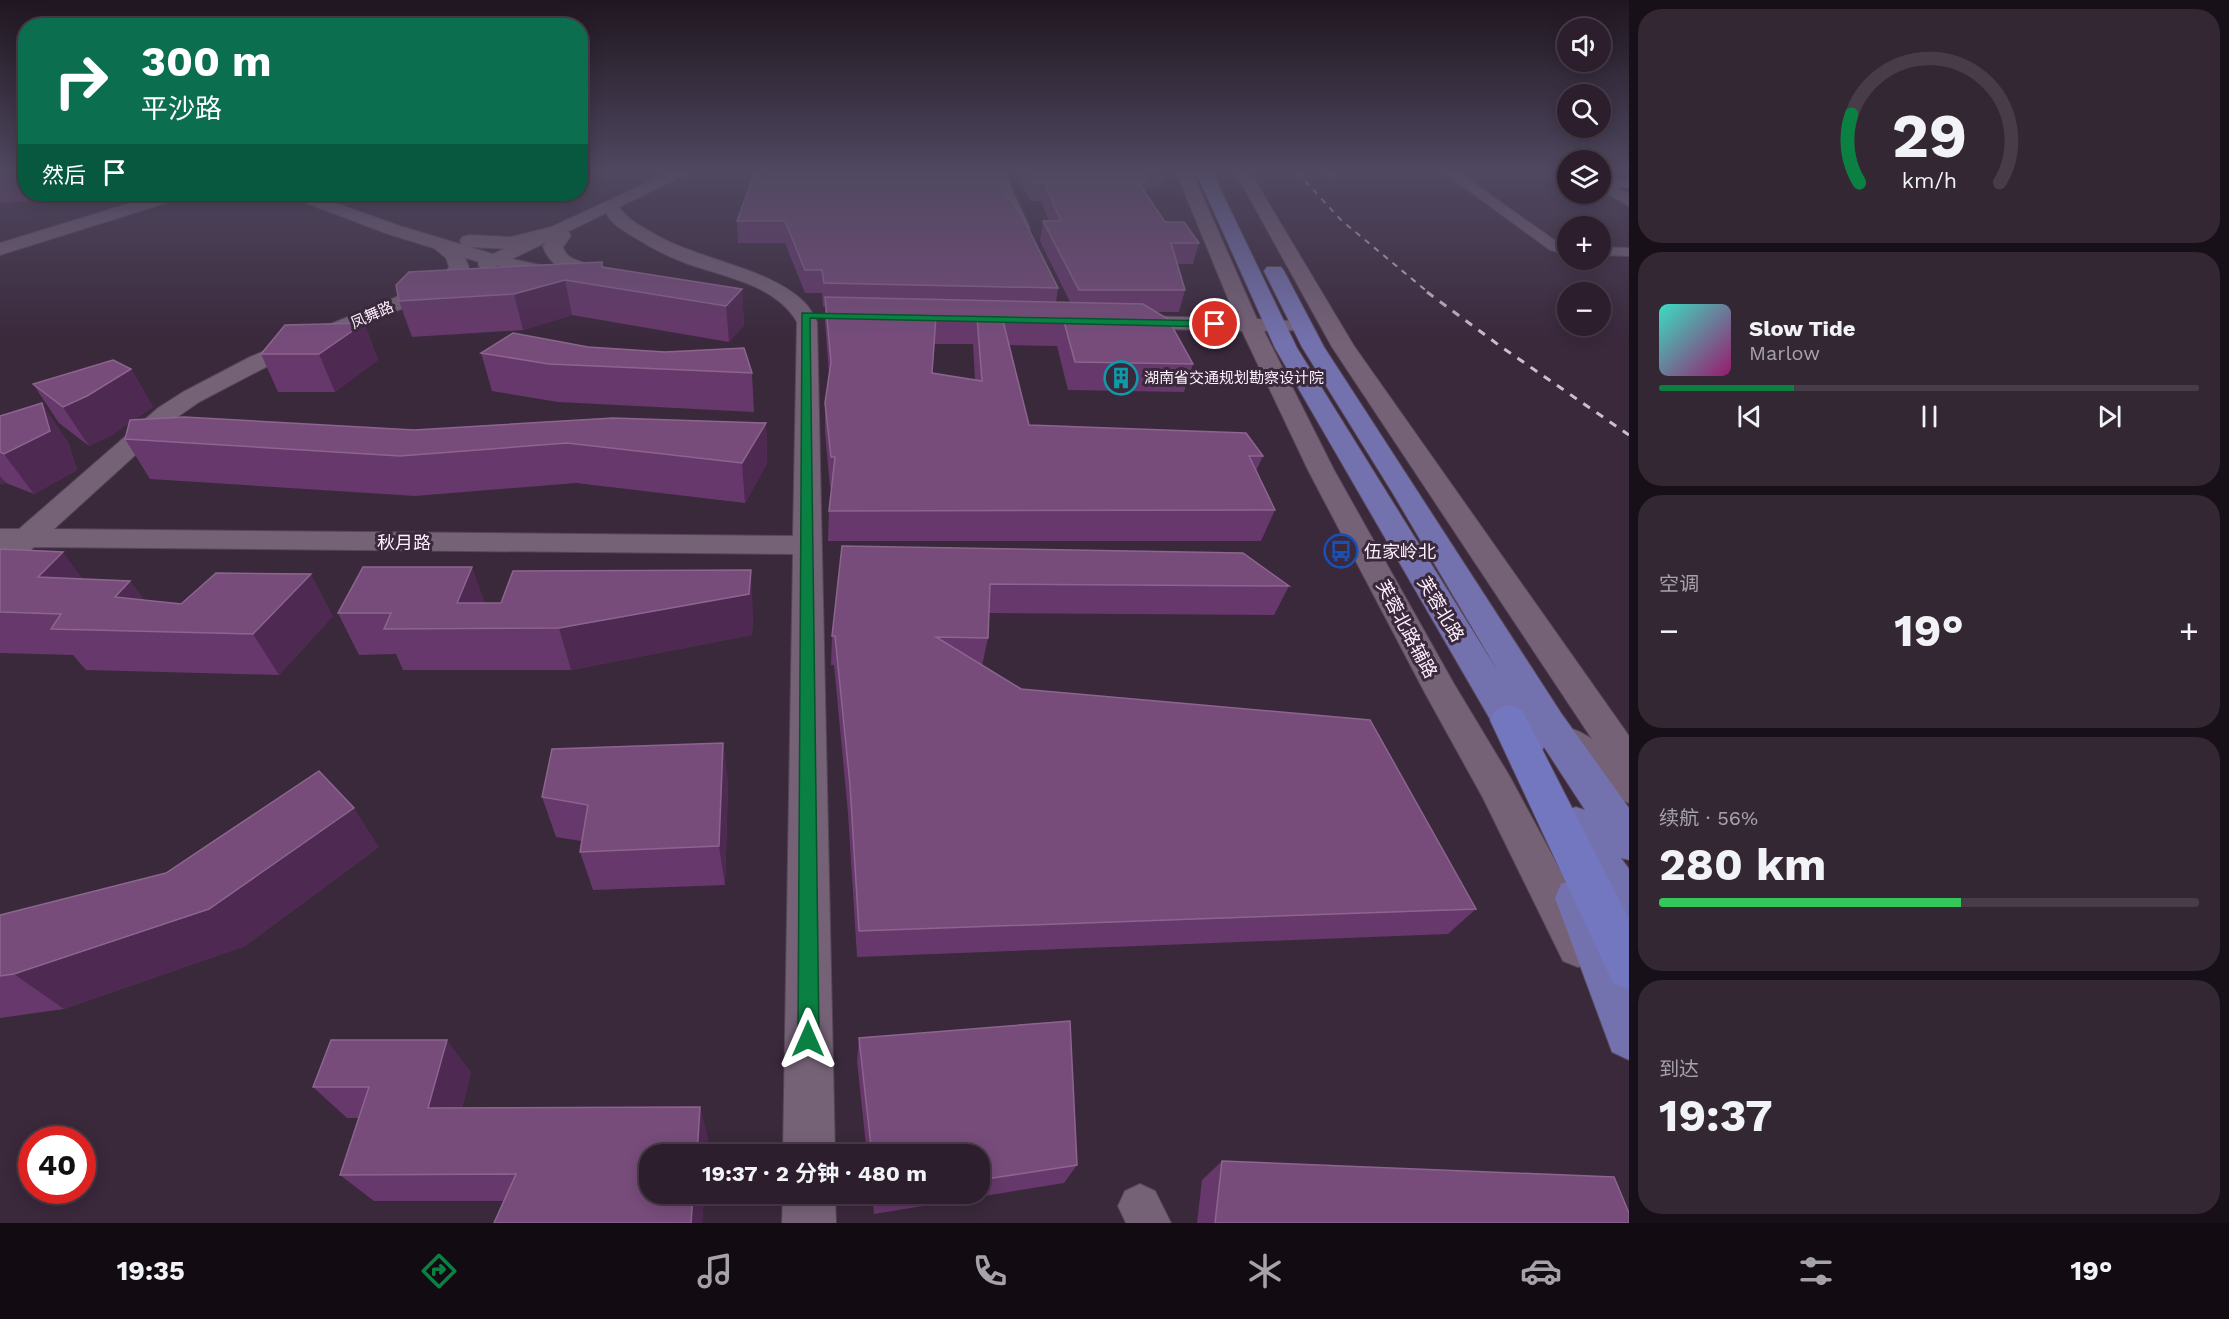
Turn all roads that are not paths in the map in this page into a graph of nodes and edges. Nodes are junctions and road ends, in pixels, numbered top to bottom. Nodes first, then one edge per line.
1 (30, 229) edge
2 (64, 229) edge
3 (387, 229) edge
4 (431, 229) edge
5 (566, 229) edge
6 (568, 229) edge
7 (635, 229) edge
8 (1023, 229) edge
9 (1225, 229) edge
10 (1242, 229) edge
11 (1275, 229) edge
12 (1530, 229) edge
13 (556, 234) junction
14 (0, 238) edge
15 (469, 241) junction
16 (1030, 243) edge
17 (444, 248) junction
18 (1557, 248) edge
19 (0, 249) edge
20 (1611, 252) edge
21 (1629, 252) edge
22 (509, 258) junction
23 (586, 271) junction
24 (448, 281) junction
25 (1112, 319) edge
26 (1274, 323) junction
27 (1303, 432) junction
28 (1335, 433) junction
29 (0, 526) edge
30 (22, 535) edge
31 (807, 540) junction
32 (0, 562) edge
33 (1442, 693) junction
34 (1517, 713) junction
35 (1629, 765) edge
36 (1629, 787) edge
37 (1629, 817) edge
38 (1629, 842) edge
39 (1629, 907) edge
40 (1629, 967) edge
41 (1629, 1035) edge
42 (1629, 1045) edge
43 (808, 1144) edge
44 (809, 1204) edge
45 (809, 1223) edge

1 - 14 main road
2 - 19 main road
3 - 17 street
4 - 15 street
5 - 13 street, 凤舞路
6 - 13 street, 凤舞路
7 - 31 street
8 - 16 street
9 - 26 street, 芙蓉北路辅路
10 - 26 main road, 芙蓉北路
11 - 35 street
12 - 18 street
13 - 15 main road
13 - 22 street, 凤舞路
13 - 23 main road
15 - 22 street
17 - 22 street
17 - 24 main road
20 - 21 street
22 - 23 street
22 - 23 street
22 - 24 street, 凤舞路
24 - 30 street, 凤舞路
25 - 26 street
26 - 27 street, 芙蓉北路辅路
26 - 28 main road, 芙蓉北路
26 - 34 main road, 芙蓉北路
27 - 28 street
27 - 33 street, 芙蓉北路辅路
28 - 34 main road, 芙蓉北路
29 - 30 street, 秋月路
30 - 31 street, 秋月路
30 - 32 street, 凤舞路
31 - 43 street
33 - 34 street
33 - 42 street, 芙蓉北路辅路
34 - 36 street
34 - 37 main road
34 - 38 main road, 芙蓉北路
34 - 39 main road, 芙蓉北路
34 - 40 highway
34 - 41 main road
44 - 45 street

